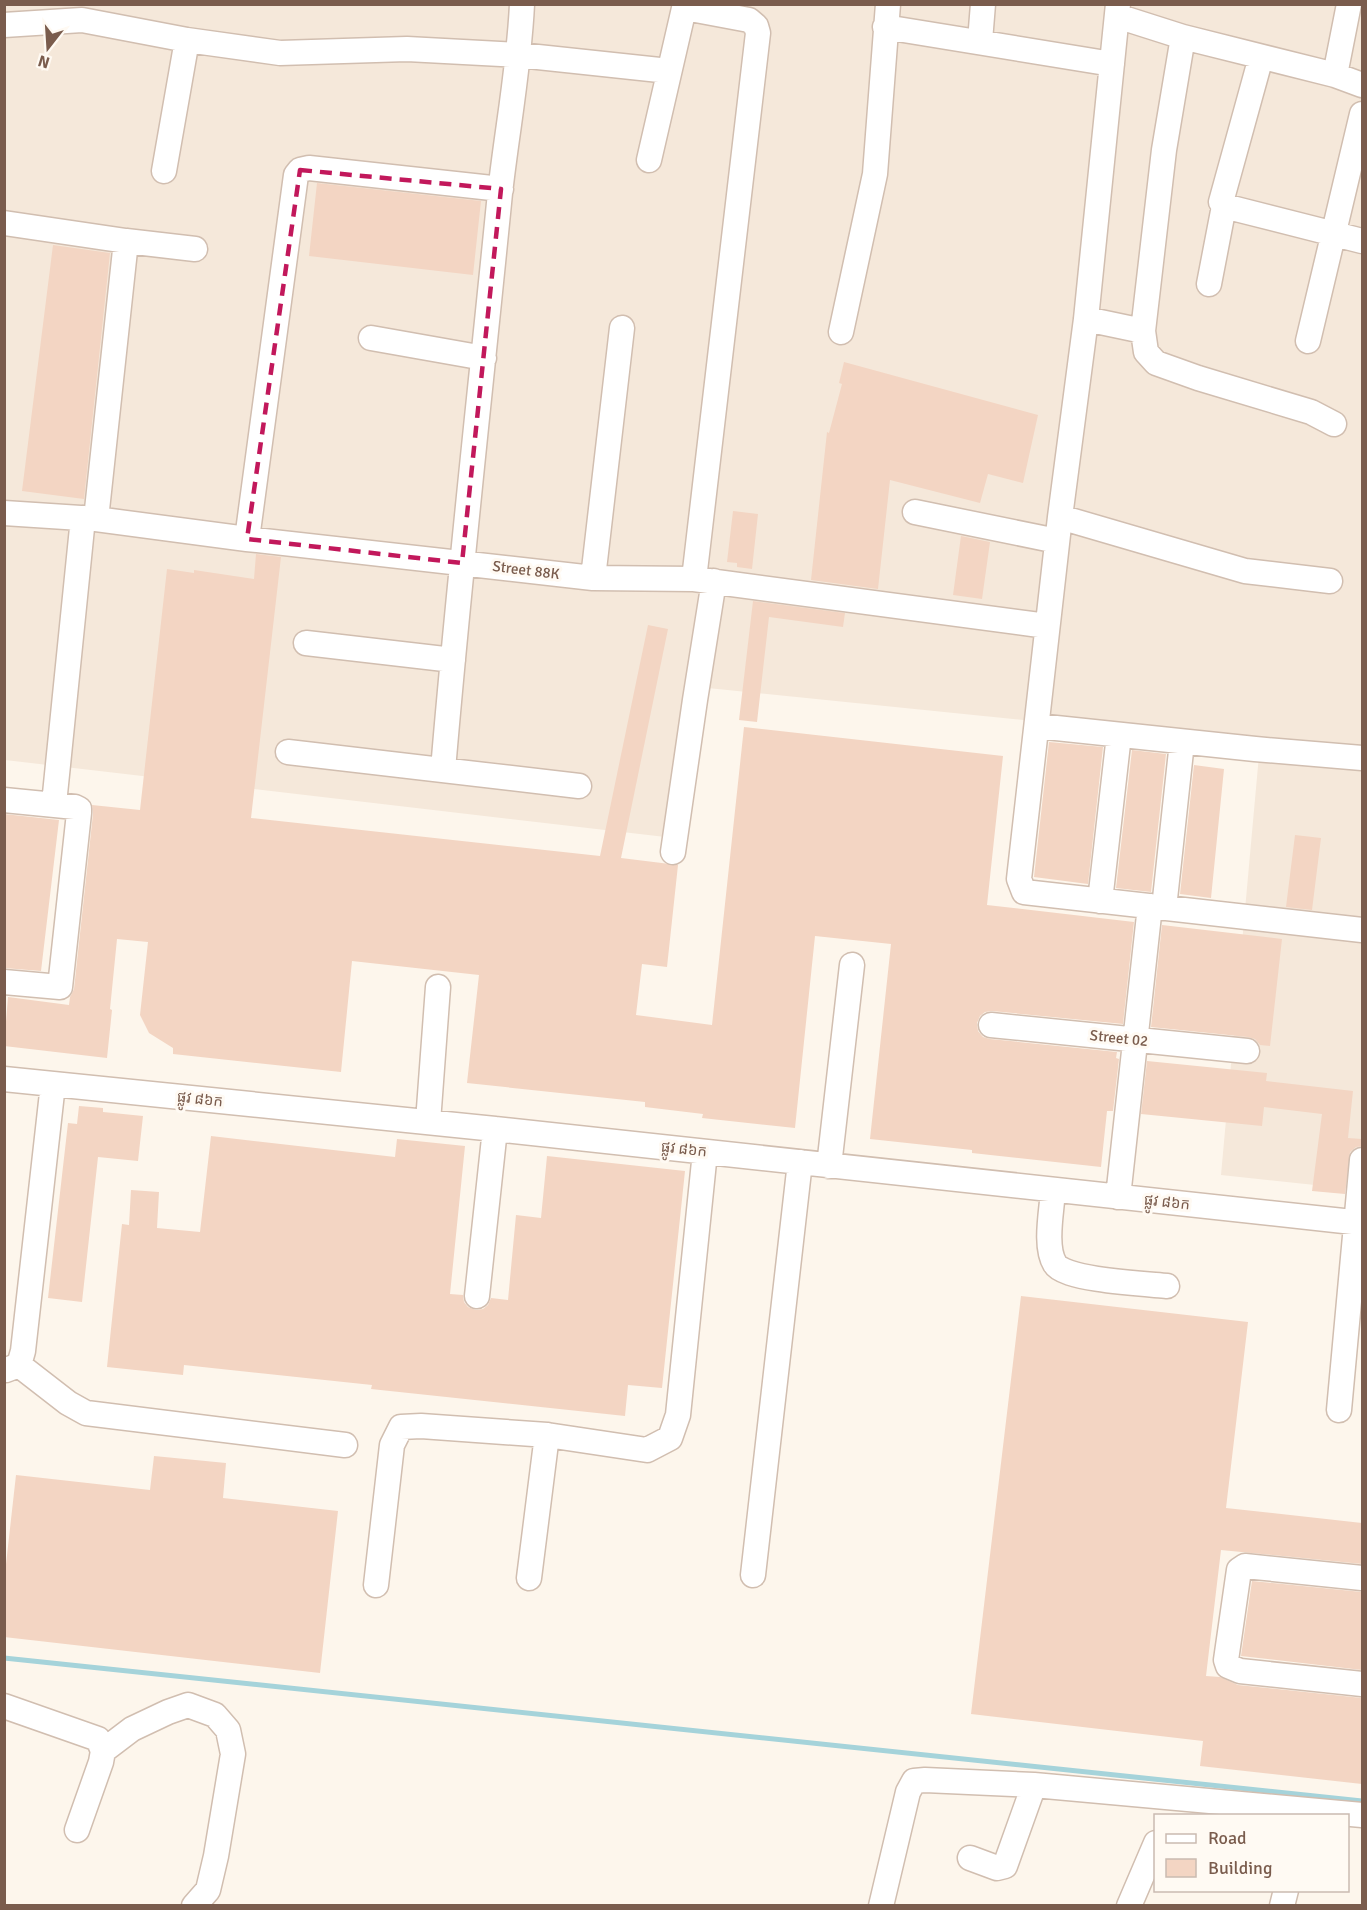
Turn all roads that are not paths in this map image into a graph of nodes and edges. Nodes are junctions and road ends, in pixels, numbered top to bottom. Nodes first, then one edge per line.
1 (522, 4) edge
2 (983, 4) edge
3 (1349, 4) edge
4 (685, 6) edge
5 (1118, 10) edge
6 (887, 16) edge
7 (4, 25) edge
8 (1183, 37) junction
9 (187, 40) junction
10 (980, 41) junction
11 (519, 55) junction
12 (1261, 57) junction
13 (1112, 64) junction
14 (669, 71) junction
15 (1335, 75) junction
16 (1362, 85) edge
17 (1362, 114) edge
18 (649, 160) dead end
19 (164, 171) dead end
20 (501, 189) junction
21 (1224, 206) junction
22 (4, 223) edge
23 (1335, 234) junction
24 (126, 241) junction
25 (1362, 241) edge
26 (195, 249) dead end
27 (1209, 284) dead end
28 (1086, 319) junction
29 (622, 328) dead end
30 (1143, 331) junction
31 (841, 332) dead end
32 (371, 338) dead end
33 (1308, 341) dead end
34 (484, 358) junction
35 (1334, 424) dead end
36 (915, 512) dead end
37 (4, 513) edge
38 (1060, 517) junction
39 (90, 519) junction
40 (247, 539) junction
41 (1057, 541) junction
42 (462, 562) junction
43 (593, 578) junction
44 (704, 580) junction
45 (1330, 580) dead end
46 (1047, 626) junction
47 (306, 643) dead end
48 (453, 660) junction
49 (1037, 726) junction
50 (1119, 735) junction
51 (1182, 742) junction
52 (288, 752) dead end
53 (1362, 758) edge
54 (443, 770) junction
55 (579, 786) dead end
56 (4, 800) edge
57 (54, 804) junction
58 (673, 852) dead end
59 (1100, 901) junction
60 (1157, 907) junction
61 (1362, 930) edge
62 (852, 965) dead end
63 (4, 982) edge
64 (438, 987) dead end
65 (991, 1025) dead end
66 (1136, 1040) junction
67 (1247, 1051) dead end
68 (4, 1078) edge
69 (53, 1084) junction
70 (428, 1122) junction
71 (495, 1129) junction
72 (705, 1152) junction
73 (1362, 1160) edge
74 (800, 1162) junction
75 (829, 1166) junction
76 (1053, 1190) junction
77 (1118, 1197) junction
78 (1360, 1223) edge
79 (1167, 1286) dead end
80 (477, 1296) dead end
81 (12, 1368) edge
82 (1353, 1375) edge
83 (1339, 1410) dead end
84 (547, 1435) junction
85 (345, 1445) dead end
86 (753, 1575) dead end
87 (529, 1578) dead end
88 (1362, 1578) edge
89 (376, 1585) dead end
90 (1362, 1683) edge
91 (4, 1706) edge
92 (103, 1752) junction
93 (1034, 1785) junction
94 (1169, 1807) edge
95 (1304, 1812) edge
96 (1343, 1814) edge
97 (77, 1830) dead end
98 (1154, 1845) edge
99 (970, 1858) dead end
100 (194, 1905) edge
101 (881, 1905) edge
102 (1129, 1905) edge

1 - 11 street
2 - 10 street
3 - 15 street
4 - 14 street
4 - 44 street
5 - 8 street
5 - 13 street
6 - 10 street
6 - 31 street
7 - 9 street
8 - 12 street
8 - 30 street
9 - 11 street
9 - 19 street
10 - 13 street
11 - 14 street
11 - 20 street
12 - 15 street
12 - 21 street
13 - 28 street
14 - 18 street
15 - 16 street
17 - 23 street
20 - 34 street
20 - 40 street
21 - 23 street
21 - 27 street
22 - 24 street
23 - 25 street
23 - 33 street
24 - 26 street
24 - 39 street
28 - 30 street
28 - 38 street
29 - 43 street
30 - 35 street
32 - 34 street
34 - 42 street
36 - 41 street
37 - 39 street, Street 88K
38 - 41 street
38 - 45 street
39 - 40 street, Street 88K
39 - 57 street
40 - 42 street, Street 88K
41 - 46 street
42 - 43 street, Street 88K
42 - 48 street
43 - 44 street, Street 88K
44 - 46 street, Street 88K
44 - 58 street
46 - 49 street
47 - 48 street
48 - 54 street
49 - 50 street
49 - 59 street
50 - 51 street
50 - 59 street
51 - 53 street
51 - 60 street
52 - 54 street
54 - 55 street
56 - 57 street
57 - 63 street
59 - 60 street
60 - 61 street
60 - 66 street
62 - 75 street
64 - 70 street
65 - 66 street, Street 02
66 - 67 street, Street 02
66 - 77 street
68 - 69 street, ផ្លូវ ៨៦ក
69 - 70 street, ផ្លូវ ៨៦ក
69 - 81 street
70 - 71 street, ផ្លូវ ៨៦ក
71 - 72 street, ផ្លូវ ៨៦ក
71 - 80 street
72 - 74 street, ផ្លូវ ៨៦ក
72 - 84 street
73 - 78 street
74 - 75 street, ផ្លូវ ៨៦ក
74 - 86 street
75 - 76 street, ផ្លូវ ៨៦ក
76 - 77 street, ផ្លូវ ៨៦ក
76 - 79 street
77 - 78 street, ផ្លូវ ៨៦ក
78 - 82 street
81 - 85 street
82 - 83 street
84 - 87 street
84 - 89 street
88 - 90 street
91 - 92 street
92 - 97 street
92 - 100 street
93 - 94 street
93 - 99 street
93 - 101 street
94 - 95 street
95 - 96 street
98 - 102 street

